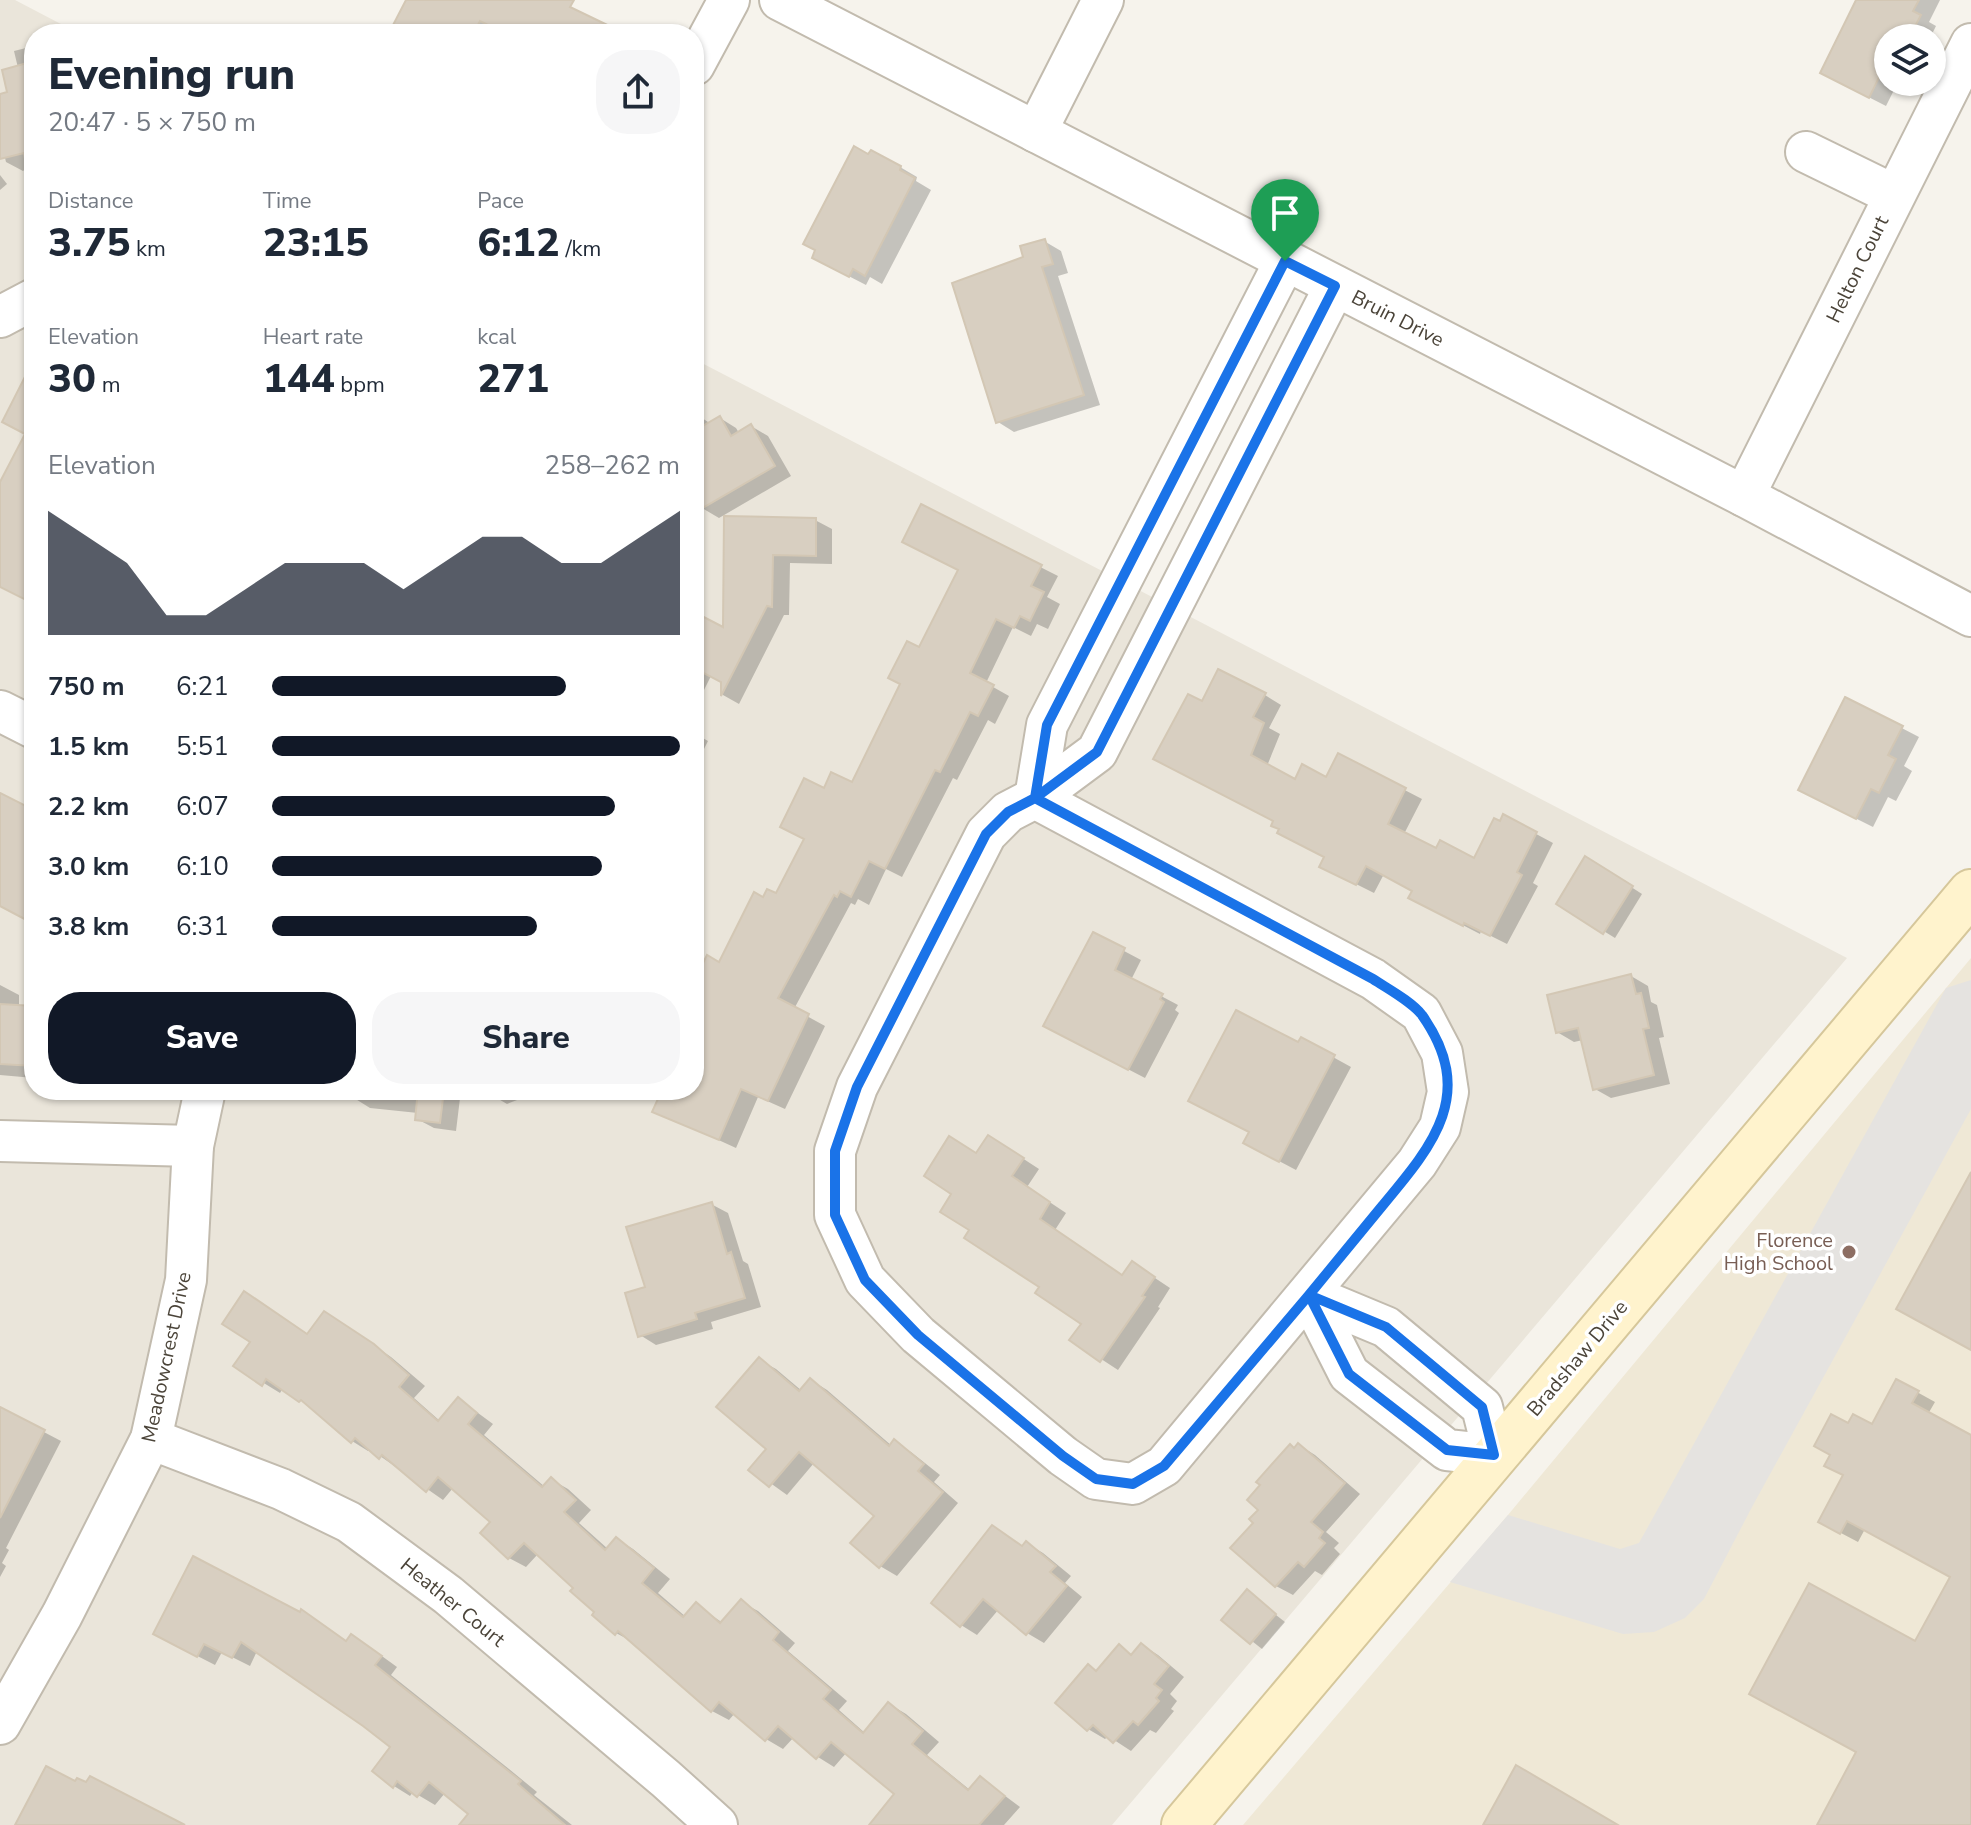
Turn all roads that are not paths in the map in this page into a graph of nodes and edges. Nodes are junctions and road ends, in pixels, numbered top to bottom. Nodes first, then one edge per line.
1 (729, 0) edge
2 (780, 0) edge
3 (1103, 0) edge
4 (1971, 44) edge
5 (704, 46) edge
6 (1036, 132) junction
7 (1806, 152) dead end
8 (1894, 195) junction
9 (1285, 261) junction
10 (1335, 286) junction
11 (24, 304) edge
12 (0, 317) edge
13 (1744, 496) junction
14 (1971, 616) edge
15 (0, 711) edge
16 (24, 723) edge
17 (1035, 798) junction
18 (1971, 892) edge
19 (203, 1100) edge
20 (0, 1141) edge
21 (193, 1146) junction
22 (1309, 1295) junction
23 (151, 1439) junction
24 (1494, 1455) junction
25 (0, 1724) edge
26 (717, 1825) edge
27 (1184, 1825) edge

1 - 5 street
2 - 6 street, Bruin Drive
3 - 6 street
4 - 8 street, Helton Court
6 - 9 street, Bruin Drive
7 - 8 street
8 - 13 street, Helton Court
9 - 10 street, Bruin Drive
9 - 17 street
10 - 13 street, Bruin Drive
10 - 17 street
11 - 12 street
13 - 14 street, Bruin Drive
15 - 16 street
17 - 22 street
17 - 22 street
18 - 24 street, Bradshaw Drive
19 - 21 street, Meadowcrest Drive
20 - 21 street
21 - 23 street, Meadowcrest Drive
22 - 24 street
22 - 24 street
23 - 25 street, Meadowcrest Drive
23 - 26 street, Heather Court
24 - 27 street, Bradshaw Drive

